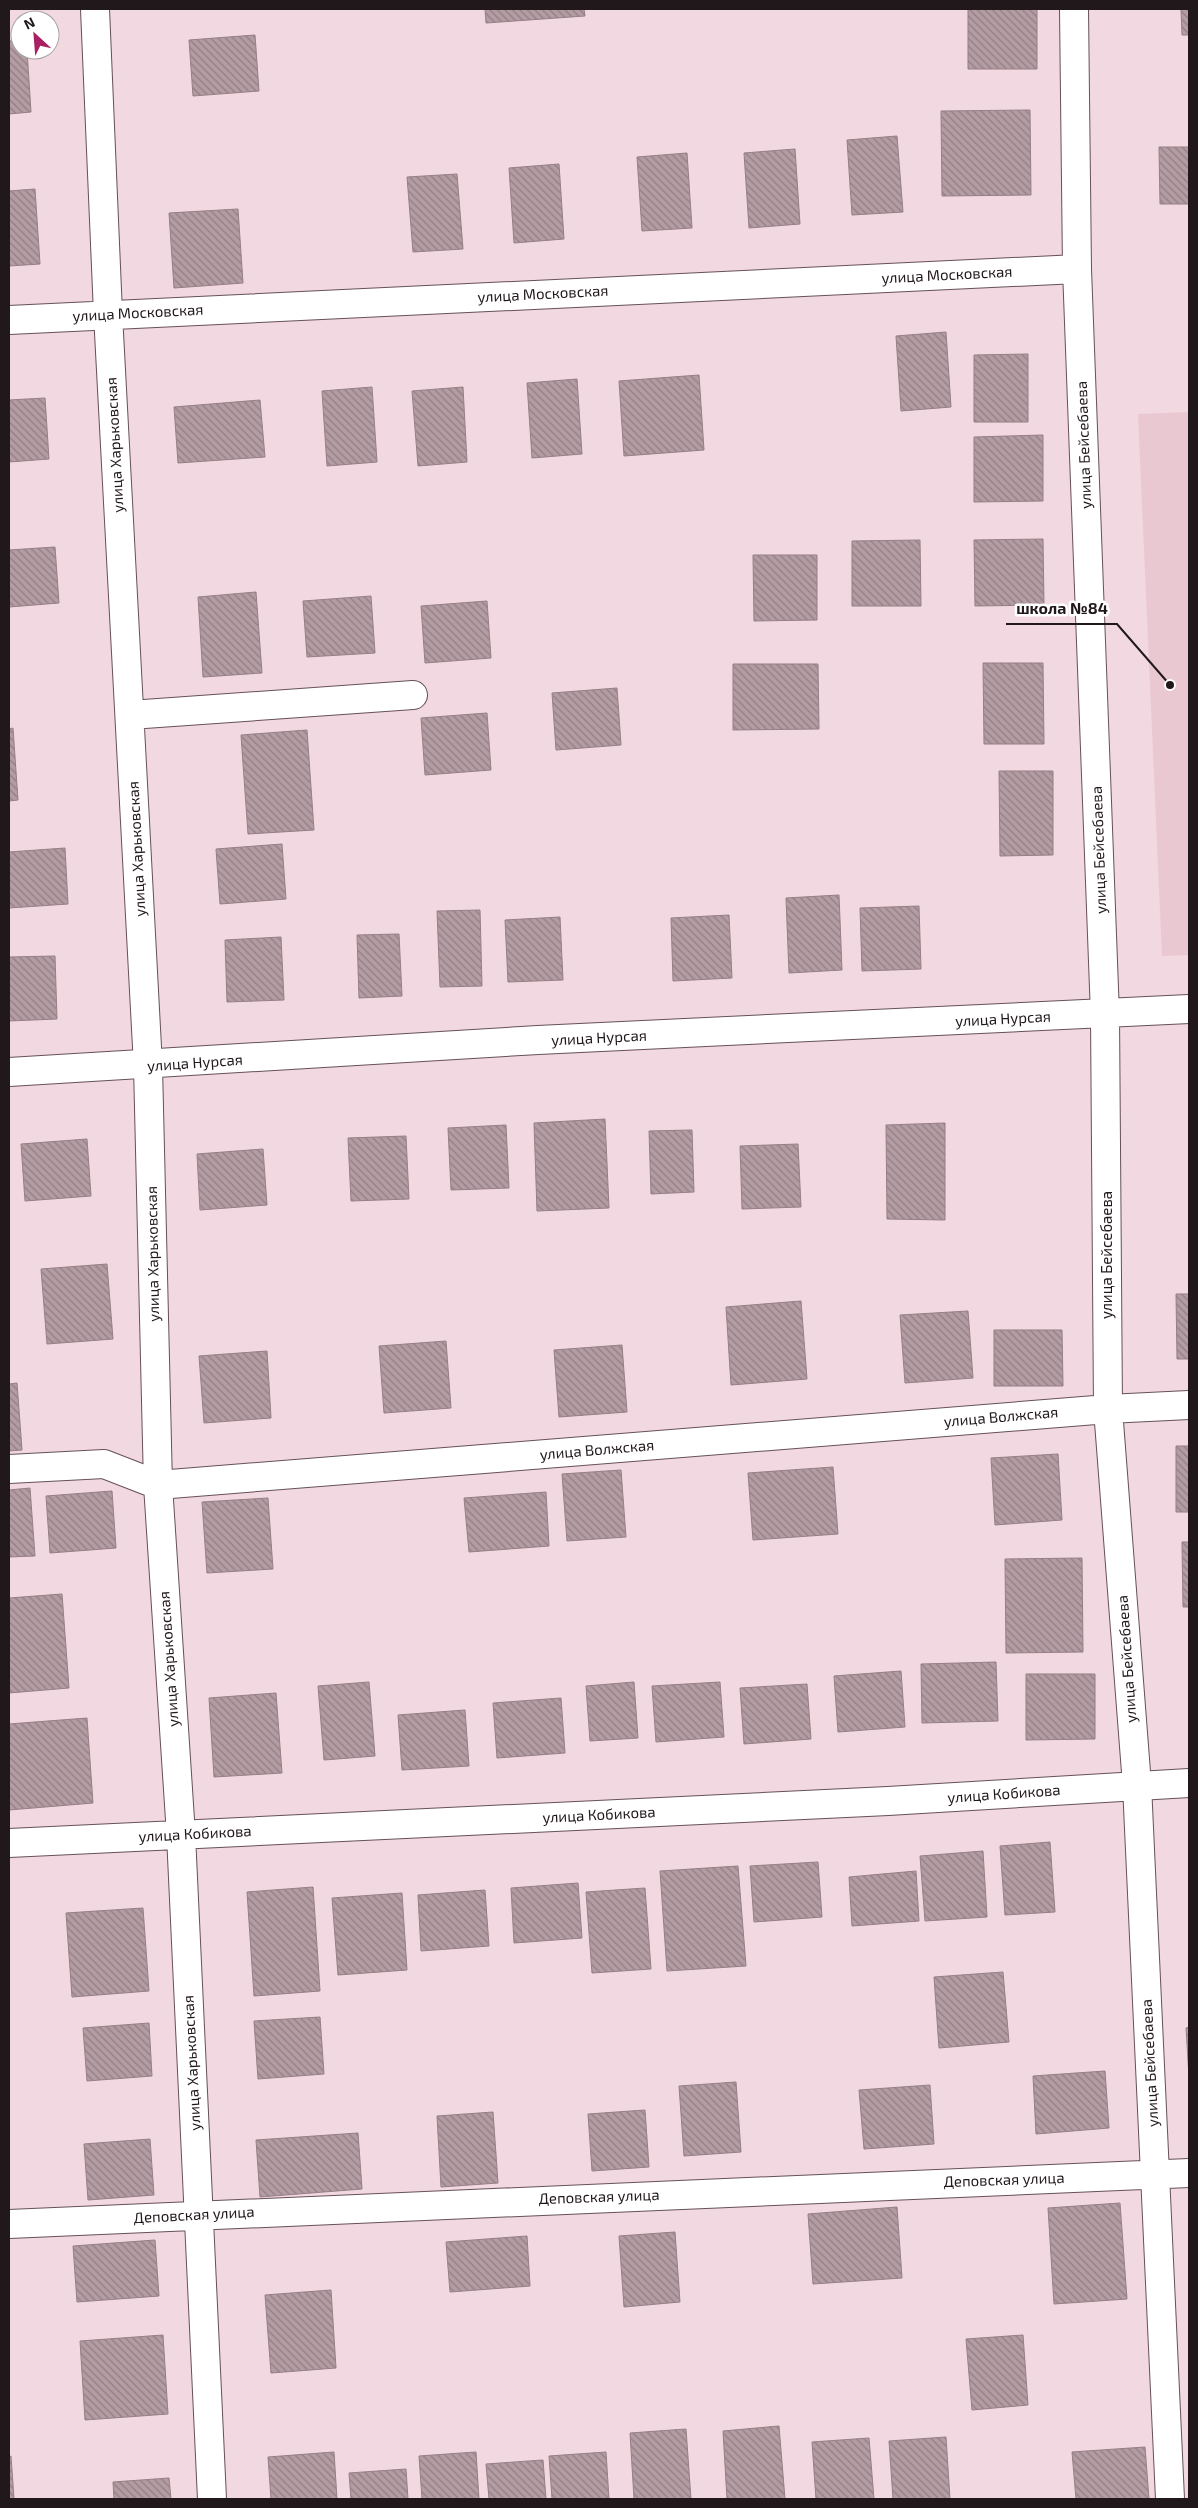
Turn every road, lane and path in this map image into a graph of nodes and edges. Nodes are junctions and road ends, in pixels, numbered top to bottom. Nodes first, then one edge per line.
1 (95, 9) edge
2 (1074, 9) edge
3 (1077, 269) junction
4 (108, 314) junction
5 (9, 320) edge
6 (413, 696) dead end
7 (130, 715) junction
8 (1189, 1010) edge
9 (1105, 1015) junction
10 (148, 1066) junction
11 (9, 1072) edge
12 (1189, 1405) edge
13 (1108, 1409) junction
14 (9, 1469) edge
15 (158, 1484) junction
16 (1189, 1783) edge
17 (1137, 1785) junction
18 (180, 1835) junction
19 (9, 1842) edge
20 (1189, 2172) edge
21 (1155, 2173) junction
22 (200, 2214) junction
23 (9, 2224) edge
24 (212, 2499) edge
25 (1170, 2499) edge

1 - 4 street, улица Харьковская
2 - 3 street, улица Бейсебаева
3 - 4 street, улица Московская
3 - 9 street, улица Бейсебаева
4 - 5 street, улица Московская
4 - 7 street, улица Харьковская
6 - 7 street
7 - 10 street, улица Харьковская
8 - 9 street, улица Нурсая
9 - 10 street, улица Нурсая
9 - 13 street, улица Бейсебаева
10 - 11 street, улица Нурсая
10 - 15 street, улица Харьковская
12 - 13 street, улица Волжская
13 - 15 street, улица Волжская
13 - 17 street, улица Бейсебаева
14 - 15 street, улица Волжская
15 - 18 street, улица Харьковская
16 - 17 street, улица Кобикова
17 - 18 street, улица Кобикова
17 - 21 street, улица Бейсебаева
18 - 19 street, улица Кобикова
18 - 22 street, улица Харьковская
20 - 21 street, Деповская улица
21 - 22 street, Деповская улица
21 - 25 street, улица Бейсебаева
22 - 23 street, Деповская улица
22 - 24 street, улица Харьковская

